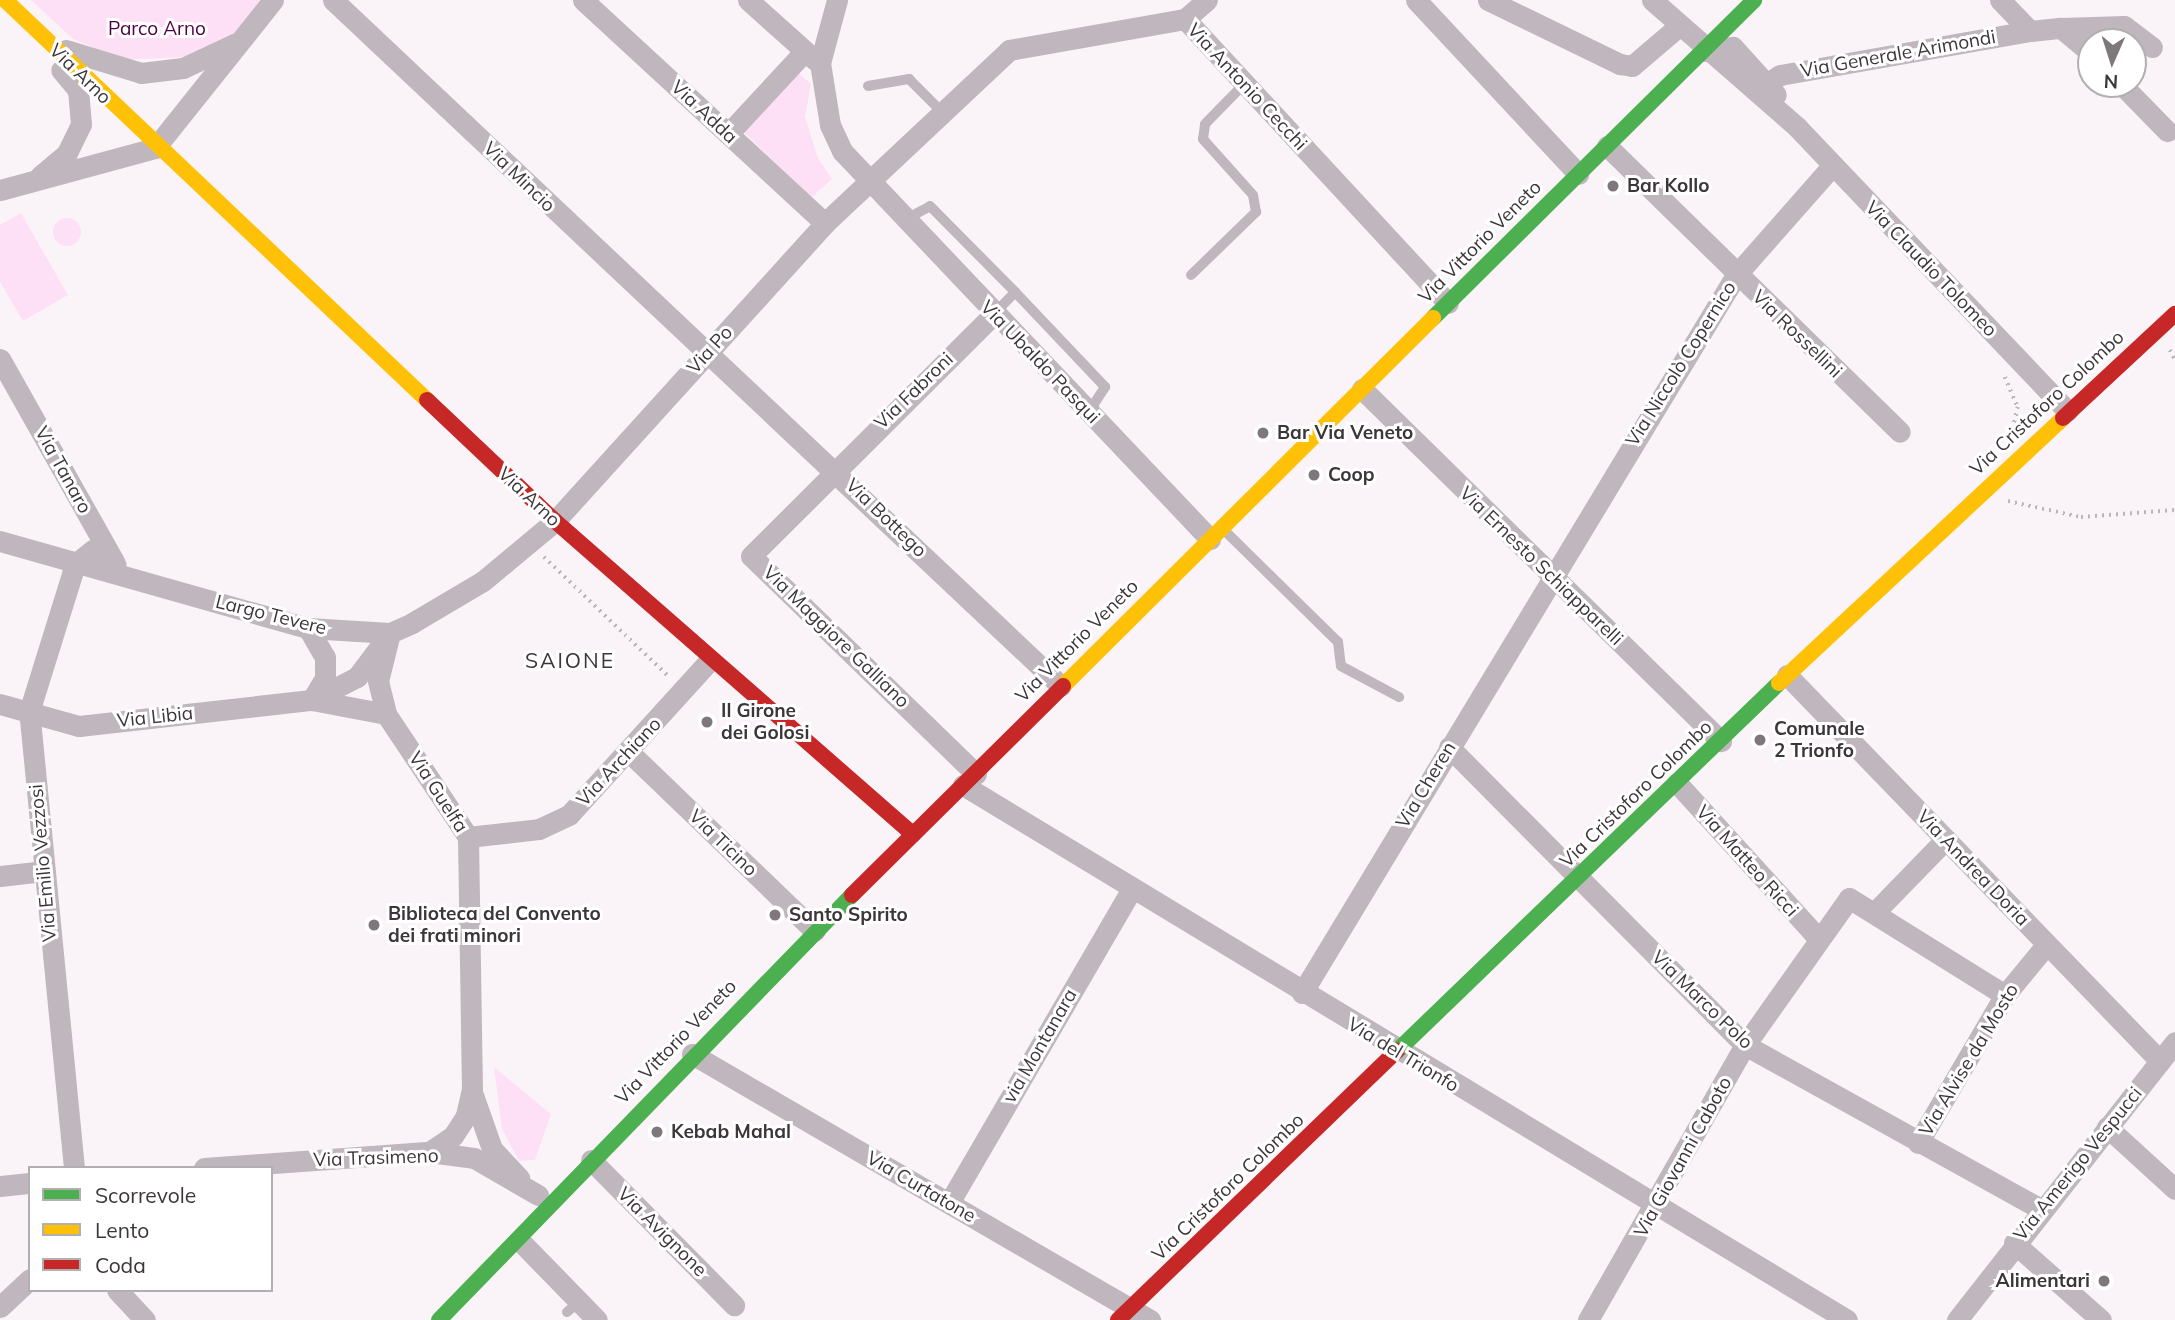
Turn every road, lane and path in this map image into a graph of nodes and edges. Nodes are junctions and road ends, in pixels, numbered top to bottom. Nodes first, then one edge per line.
1 (5, 0) edge
2 (273, 0) edge
3 (333, 0) edge
4 (583, 0) edge
5 (837, 0) edge
6 (1207, 0) edge
7 (1416, 0) edge
8 (1488, 0) edge
9 (1652, 0) edge
10 (1754, 0) edge
11 (2000, 0) edge
12 (755, 2) edge
13 (1185, 19) junction
14 (1679, 26) junction
15 (2061, 28) junction
16 (2030, 31) junction
17 (43, 38) junction
18 (2077, 41) edge
19 (239, 42) junction
20 (2152, 47) dead end
21 (1703, 51) junction
22 (811, 58) junction
23 (1769, 83) junction
24 (1244, 84) junction
25 (867, 86) dead end
26 (2135, 98) edge
27 (943, 113) junction
28 (1797, 127) junction
29 (2167, 131) dead end
30 (728, 134) junction
31 (1607, 146) junction
32 (155, 148) junction
33 (1832, 166) junction
34 (1578, 174) junction
35 (35, 180) junction
36 (869, 184) junction
37 (0, 190) edge
38 (903, 221) junction
39 (825, 223) junction
40 (1191, 275) dead end
41 (1736, 275) junction
42 (1016, 292) junction
43 (1448, 303) junction
44 (993, 314) junction
45 (2175, 315) edge
46 (706, 355) junction
47 (0, 359) edge
48 (1999, 368) dead end
49 (1362, 389) junction
50 (2067, 411) junction
51 (1089, 412) junction
52 (1900, 432) dead end
53 (2010, 437) dead end
54 (835, 469) junction
55 (2002, 500) dead end
56 (2175, 510) edge
57 (91, 521) junction
58 (555, 521) junction
59 (1216, 534) junction
60 (0, 541) edge
61 (530, 544) junction
62 (71, 562) junction
63 (123, 571) junction
64 (1550, 576) junction
65 (308, 628) junction
66 (390, 633) junction
67 (709, 662) junction
68 (1787, 675) junction
69 (1061, 686) junction
70 (684, 691) junction
71 (1399, 697) dead end
72 (312, 701) junction
73 (0, 704) edge
74 (29, 712) junction
75 (386, 715) junction
76 (1721, 741) junction
77 (1449, 747) junction
78 (631, 754) junction
79 (969, 779) junction
80 (1678, 783) junction
81 (913, 834) junction
82 (468, 837) junction
83 (1946, 839) junction
84 (43, 872) junction
85 (0, 876) edge
86 (1580, 878) junction
87 (1132, 889) junction
88 (1874, 913) junction
89 (815, 932) junction
90 (1818, 938) junction
91 (2046, 945) junction
92 (1301, 993) junction
93 (2005, 995) junction
94 (2175, 1042) edge
95 (1745, 1045) junction
96 (692, 1054) junction
97 (1398, 1054) junction
98 (2160, 1061) junction
99 (472, 1089) junction
100 (2107, 1127) junction
101 (1918, 1143) junction
102 (429, 1152) junction
103 (591, 1160) junction
104 (74, 1166) edge
105 (232, 1166) edge
106 (15, 1185) edge
107 (2175, 1189) edge
108 (28, 1198) edge
109 (544, 1200) junction
110 (949, 1203) junction
111 (1657, 1207) junction
112 (2041, 1209) junction
113 (520, 1241) junction
114 (2014, 1243) junction
115 (28, 1281) edge
116 (119, 1292) edge
117 (734, 1305) dead end
118 (0, 1307) edge
119 (1125, 1314) edge
120 (145, 1320) edge
121 (439, 1320) edge
122 (597, 1320) edge
123 (1150, 1320) edge
124 (1588, 1320) edge
125 (1847, 1320) edge
126 (1957, 1320) edge
127 (2101, 1320) edge

1 - 17 main road, Via Arno
2 - 19 street
3 - 46 street, Via Mincio
4 - 30 street, Via Adda
5 - 22 street
6 - 13 street
7 - 34 street
8 - 14 street
9 - 14 street
10 - 21 main road, Via Vittorio Veneto
11 - 16 street
12 - 22 street
13 - 24 street, Via Antonio Cecchi
13 - 27 street, Via Antonio Cecchi
14 - 21 street
15 - 16 street, Via Generale Arimondi
15 - 18 street
15 - 20 street, Via Generale Arimondi
16 - 23 street, Via Generale Arimondi
17 - 19 street
17 - 32 main road, Via Arno
17 - 35 street
19 - 32 street
21 - 23 street, Via Claudio Tolomeo
21 - 28 street, Via Claudio Tolomeo
21 - 31 main road, Via Vittorio Veneto
22 - 30 street
22 - 36 street, Via Ubaldo Pasqui
23 - 28 street, Via Claudio Tolomeo
24 - 40 lane
24 - 43 street, Via Antonio Cecchi
25 - 27 lane
26 - 29 street
27 - 36 street, Via Antonio Cecchi
28 - 33 street, Via Claudio Tolomeo
30 - 39 street, Via Adda
31 - 34 main road, Via Vittorio Veneto
31 - 41 street, Via Rossellini
32 - 35 street
32 - 58 main road, Via Arno
33 - 41 street, Via Niccolò Copernico
33 - 50 street, Via Claudio Tolomeo
34 - 43 main road, Via Vittorio Veneto
35 - 37 street
36 - 38 street, Via Ubaldo Pasqui
36 - 39 street, Via Po
38 - 42 lane
38 - 44 street, Via Ubaldo Pasqui
39 - 46 street, Via Po
41 - 52 street, Via Rossellini
41 - 64 street, Via Niccolò Copernico
42 - 44 lane
42 - 51 lane
43 - 49 main road, Via Vittorio Veneto
44 - 51 street, Via Ubaldo Pasqui
44 - 54 street, Via Fabroni
45 - 50 main road, Via Cristoforo Colombo
46 - 54 street, Via Bottego
46 - 58 street, Via Po
47 - 57 street, Via Tanaro
48 - 53 path
49 - 59 main road, Via Vittorio Veneto
49 - 64 street, Via Ernesto Schiapparelli
50 - 68 main road, Via Cristoforo Colombo
51 - 59 street, Via Ubaldo Pasqui
54 - 69 street, Via Bottego
54 - 79 street, Via Maggiore Galliano
55 - 56 path
57 - 62 street, Via Emilio Vezzosi
57 - 63 street, Via Tanaro
58 - 61 street, Via Po
58 - 67 main road, Via Arno
59 - 69 main road, Via Vittorio Veneto
59 - 71 lane
60 - 62 street, Largo Tevere
61 - 66 street, Largo Tevere
61 - 70 path
62 - 63 street, Largo Tevere
62 - 74 street, Via Emilio Vezzosi
63 - 65 street, Largo Tevere
64 - 76 street, Via Ernesto Schiapparelli
64 - 77 street, Via Cheren
65 - 66 street, Largo Tevere
65 - 72 street
66 - 72 street, Via Libia
66 - 75 street, Via Guelfa
67 - 70 street, Via Archiano
67 - 81 main road, Via Arno
68 - 76 main road, Via Cristoforo Colombo
68 - 83 street, Via Andrea Doria
69 - 79 main road, Via Vittorio Veneto
70 - 78 street, Via Archiano
72 - 74 street, Via Libia
72 - 75 street, Via Libia
73 - 74 street, Via Libia
74 - 84 street, Via Emilio Vezzosi
75 - 82 street, Via Guelfa
76 - 80 main road, Via Cristoforo Colombo
77 - 86 street, Via Marco Polo
77 - 92 street, Via Cheren
78 - 82 street, Via Archiano
78 - 89 street, Via Ticino
79 - 81 main road, Via Vittorio Veneto
79 - 87 street, Via del Trionfo
80 - 86 main road, Via Cristoforo Colombo
80 - 90 street, Via Matteo Ricci
81 - 89 main road, Via Vittorio Veneto
82 - 99 street, Via Guelfa
83 - 88 street
83 - 91 street, Via Andrea Doria
84 - 85 street
84 - 104 street, Via Emilio Vezzosi
86 - 95 street, Via Marco Polo
86 - 97 main road, Via Cristoforo Colombo
87 - 92 street, Via del Trionfo
87 - 110 street, via Montanara
88 - 90 street, Via Giovanni Caboto
88 - 93 street
89 - 96 main road, Via Vittorio Veneto
90 - 95 street, Via Giovanni Caboto
91 - 93 street, Via Alvise da Mosto
91 - 98 street, Via Andrea Doria
92 - 97 street, Via del Trionfo
93 - 101 street, Via Alvise da Mosto
94 - 98 street, Via Amerigo Vespucci
95 - 101 street, Via Marco Polo
95 - 111 street, Via Giovanni Caboto
96 - 103 main road, Via Vittorio Veneto
96 - 110 street, Via Curtatone
97 - 111 street, Via del Trionfo
97 - 119 main road, Via Cristoforo Colombo
98 - 100 street, Via Amerigo Vespucci
99 - 102 street, Via Guelfa
99 - 109 street
100 - 107 street
100 - 112 street, Via Amerigo Vespucci
101 - 112 street, Via Marco Polo
102 - 105 street, Via Trasimeno
102 - 109 street, Via Trasimeno
103 - 109 main road, Via Vittorio Veneto
103 - 117 street, Via Avignone
106 - 108 street
109 - 113 main road, Via Vittorio Veneto
110 - 119 street, Via Curtatone
111 - 124 street, Via Giovanni Caboto
111 - 125 street, Via del Trionfo
112 - 114 street, Via Amerigo Vespucci
113 - 121 main road, Via Vittorio Veneto
113 - 122 street
114 - 126 street, Via Amerigo Vespucci
114 - 127 street
115 - 118 street
116 - 120 street
119 - 123 street, Via Curtatone

